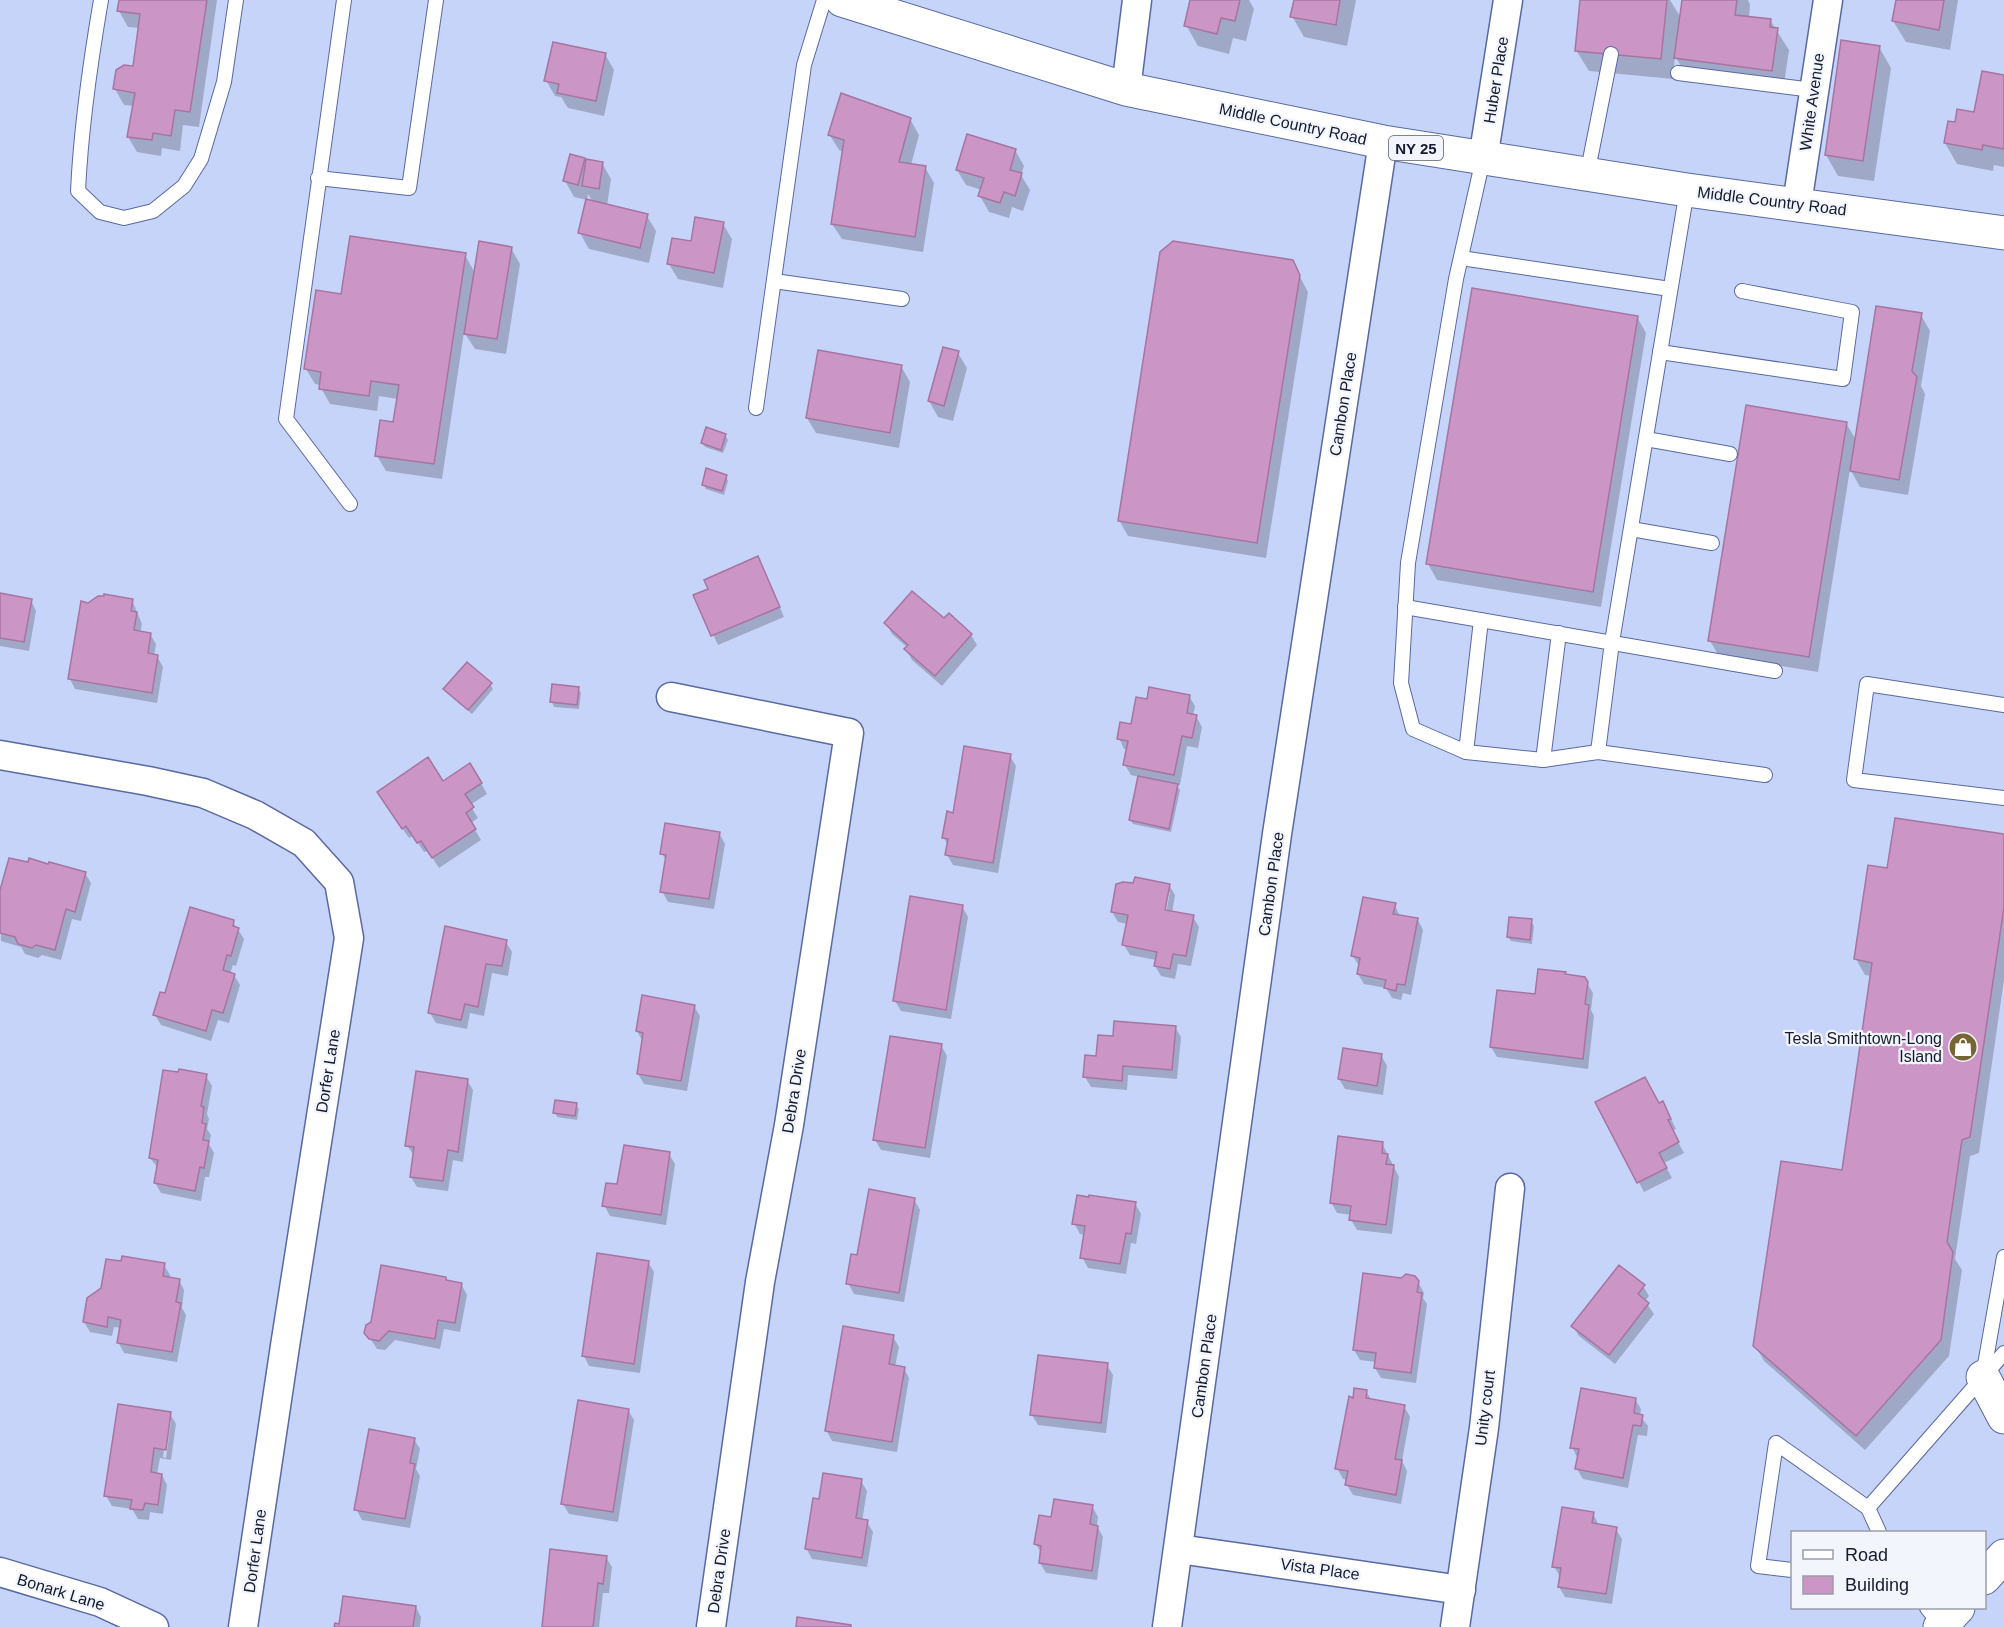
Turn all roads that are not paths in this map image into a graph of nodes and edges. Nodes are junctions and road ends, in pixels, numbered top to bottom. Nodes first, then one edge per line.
1 (101, 0) edge
2 (236, 0) edge
3 (344, 0) edge
4 (436, 0) edge
5 (824, 0) edge
6 (1137, 0) edge
7 (1508, 0) edge
8 (1828, 0) edge
9 (862, 3) edge
10 (1611, 54) dead end
11 (1678, 73) dead end
12 (1126, 89) junction
13 (1813, 90) junction
14 (1383, 142) junction
15 (1483, 159) junction
16 (1587, 175) junction
17 (318, 178) junction
18 (1687, 190) junction
19 (1797, 204) junction
20 (2004, 233) edge
21 (1461, 258) junction
22 (774, 281) junction
23 (1670, 289) junction
24 (1742, 291) dead end
25 (902, 300) dead end
26 (1660, 351) junction
27 (756, 408) dead end
28 (1646, 439) junction
29 (1730, 454) dead end
30 (350, 504) dead end
31 (1631, 529) junction
32 (1712, 543) dead end
33 (1405, 607) junction
34 (1481, 620) junction
35 (1559, 633) junction
36 (1612, 642) junction
37 (1774, 671) dead end
38 (671, 697) dead end
39 (2004, 705) edge
40 (1466, 752) junction
41 (1598, 752) junction
42 (0, 755) edge
43 (1543, 760) junction
44 (1765, 775) dead end
45 (2004, 798) edge
46 (1510, 1188) dead end
47 (2004, 1257) edge
48 (2004, 1353) edge
49 (1993, 1382) edge
50 (2004, 1417) edge
51 (1868, 1508) junction
52 (1878, 1531) edge
53 (1179, 1549) junction
54 (2004, 1556) edge
55 (1791, 1570) edge
56 (0, 1572) edge
57 (1986, 1576) edge
58 (1461, 1590) junction
59 (154, 1627) edge
60 (243, 1627) edge
61 (711, 1627) edge
62 (1167, 1627) edge
63 (1455, 1627) edge

1 - 2 lane
3 - 17 lane
4 - 17 lane
5 - 22 lane
6 - 12 street
7 - 15 street, Huber Place
8 - 13 street, White Avenue
9 - 12 main road, Middle Country Road / NY 25
10 - 16 lane
11 - 13 lane
12 - 14 main road, Middle Country Road / NY 25
13 - 19 street, White Avenue
14 - 15 main road, Middle Country Road / NY 25
14 - 53 street, Cambon Place
15 - 16 main road, Middle Country Road / NY 25
15 - 21 lane
16 - 18 main road, Middle Country Road / NY 25
17 - 30 lane
18 - 19 main road, Middle Country Road / NY 25
18 - 23 lane
19 - 20 main road, Middle Country Road / NY 25
21 - 23 lane
21 - 33 lane
22 - 25 lane
22 - 27 lane
23 - 26 lane
24 - 26 lane
26 - 28 lane
28 - 29 lane
28 - 31 lane
31 - 32 lane
31 - 36 lane
33 - 34 lane
33 - 40 lane
34 - 35 lane
34 - 40 lane
35 - 36 lane
35 - 43 lane
36 - 37 lane
36 - 41 lane
38 - 61 street, Debra Drive
39 - 45 lane
40 - 43 lane
41 - 43 lane
41 - 44 lane
42 - 60 street, Dorfer Lane
46 - 58 street, Unity court
47 - 49 lane
48 - 49 lane
49 - 50 main road
49 - 51 lane
51 - 52 lane
51 - 55 lane
53 - 58 street, Vista Place
53 - 62 street, Cambon Place
54 - 57 main road
56 - 59 street, Bonark Lane
58 - 63 street, Unity court

